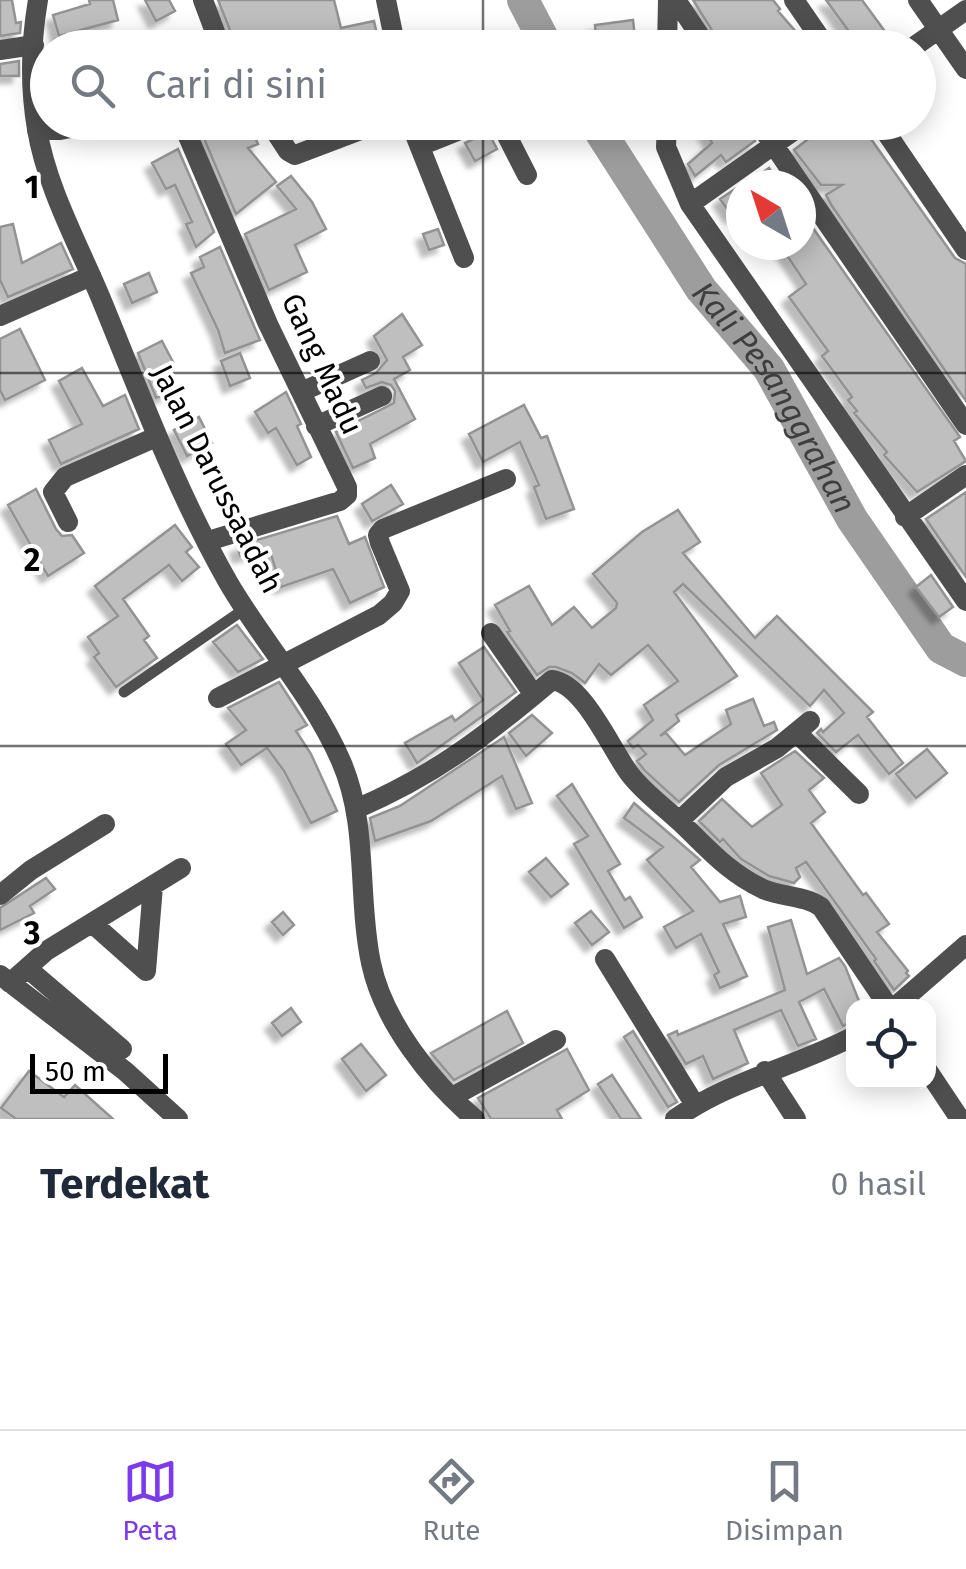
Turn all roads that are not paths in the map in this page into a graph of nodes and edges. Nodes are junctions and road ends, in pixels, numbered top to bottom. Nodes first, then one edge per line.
1 (38, 0) edge
2 (203, 0) edge
3 (386, 0) edge
4 (668, 0) edge
5 (676, 0) edge
6 (794, 0) edge
7 (918, 0) edge
8 (966, 10) edge
9 (938, 29) junction
10 (35, 30) edge
11 (214, 30) edge
12 (392, 30) edge
13 (667, 30) edge
14 (696, 30) edge
15 (815, 30) edge
16 (30, 45) edge
17 (0, 50) edge
18 (966, 69) edge
19 (40, 140) edge
20 (190, 140) edge
21 (281, 140) edge
22 (335, 140) edge
23 (418, 140) edge
24 (435, 140) edge
25 (509, 140) edge
26 (666, 140) edge
27 (771, 140) edge
28 (781, 140) edge
29 (890, 140) edge
30 (774, 145) junction
31 (420, 146) junction
32 (791, 170) edge
33 (526, 175) dead end
34 (690, 204) junction
35 (816, 207) edge
36 (966, 250) edge
37 (464, 258) dead end
38 (90, 276) junction
39 (0, 316) edge
40 (370, 361) dead end
41 (301, 392) junction
42 (382, 396) dead end
43 (966, 425) edge
44 (316, 426) junction
45 (156, 437) junction
46 (966, 474) edge
47 (506, 478) dead end
48 (905, 516) junction
49 (68, 522) dead end
50 (208, 541) junction
51 (966, 601) edge
52 (246, 608) junction
53 (491, 633) dead end
54 (286, 664) junction
55 (124, 692) dead end
56 (534, 695) junction
57 (218, 698) dead end
58 (859, 794) dead end
59 (356, 809) junction
60 (679, 821) junction
61 (105, 824) dead end
62 (181, 868) dead end
63 (153, 886) junction
64 (0, 895) edge
65 (92, 924) junction
66 (966, 946) edge
67 (605, 959) dead end
68 (27, 968) junction
69 (5, 979) edge
70 (883, 999) edge
71 (904, 999) edge
72 (556, 1040) dead end
73 (846, 1040) edge
74 (122, 1049) dead end
75 (765, 1071) junction
76 (936, 1083) edge
77 (452, 1097) junction
78 (696, 1105) junction
79 (178, 1119) edge
80 (474, 1119) edge
81 (675, 1119) edge
82 (796, 1119) edge
83 (960, 1119) edge

1 - 10 street, Jalan Darussaadah
2 - 11 street
3 - 12 street
4 - 13 street
5 - 14 street
6 - 15 street
7 - 9 street
8 - 9 street
9 - 18 street
16 - 17 street
19 - 38 street, Jalan Darussaadah
20 - 41 street, Gang Madu
21 - 22 street
23 - 31 street
24 - 31 street
25 - 33 street
26 - 34 street
27 - 30 street
28 - 30 street
29 - 36 street
30 - 32 street
30 - 34 street
31 - 37 street
34 - 48 street
35 - 43 street
38 - 39 street
38 - 45 street, Jalan Darussaadah
40 - 41 street
41 - 44 street, Gang Madu
42 - 44 street
44 - 50 street, Gang Madu
45 - 49 street
45 - 50 street, Jalan Darussaadah
46 - 48 street
47 - 54 street
48 - 51 street
50 - 52 street, Jalan Darussaadah
52 - 54 street, Jalan Darussaadah
52 - 55 lane
53 - 56 street
54 - 57 street
54 - 59 street, Jalan Darussaadah
56 - 59 street
56 - 60 street
58 - 60 street
59 - 77 street, Jalan Darussaadah
60 - 70 street
61 - 64 street
62 - 63 street
63 - 65 street
63 - 65 street
65 - 68 street
66 - 71 street
67 - 78 street
68 - 69 street
68 - 74 street
69 - 79 street
72 - 77 street
73 - 75 street
75 - 78 street
75 - 82 street
76 - 83 street
77 - 80 street, Jalan Darussaadah
78 - 81 street

